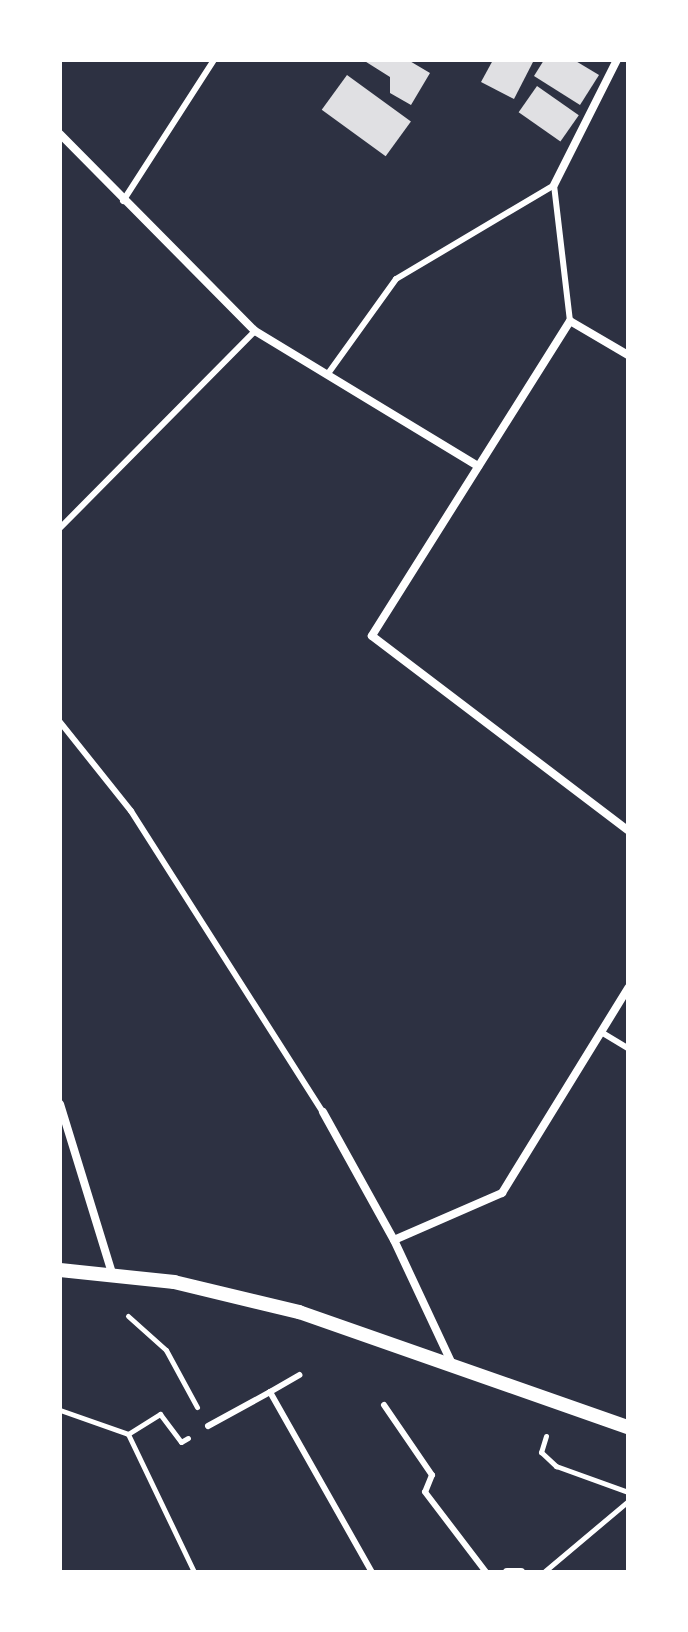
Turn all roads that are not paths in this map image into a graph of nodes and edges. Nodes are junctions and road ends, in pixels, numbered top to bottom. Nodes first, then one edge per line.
1 (214, 60) edge
2 (617, 60) edge
3 (60, 134) edge
4 (554, 185) junction
5 (123, 201) junction
6 (570, 321) junction
7 (255, 331) junction
8 (628, 355) edge
9 (327, 375) junction
10 (478, 466) junction
11 (60, 528) edge
12 (60, 722) edge
13 (628, 830) edge
14 (628, 988) edge
15 (601, 1032) junction
16 (628, 1048) edge
17 (60, 1104) edge
18 (323, 1112) joint
19 (394, 1240) junction
20 (60, 1270) edge
21 (112, 1273) junction
22 (454, 1367) junction
23 (299, 1375) dead end
24 (270, 1392) junction
25 (384, 1405) dead end
26 (208, 1426) road end
27 (628, 1427) edge
28 (372, 1572) edge
29 (486, 1572) edge
30 (507, 1572) edge
31 (521, 1572) edge

1 - 5 lane
2 - 4 street
3 - 5 street
4 - 6 lane
4 - 9 lane
5 - 7 street
6 - 8 street
6 - 10 street
7 - 9 street
7 - 11 lane
9 - 10 street
10 - 13 street
12 - 18 lane
14 - 15 street
15 - 16 lane
15 - 19 street
17 - 21 street
18 - 19 street
19 - 22 street
20 - 21 street
21 - 22 street
22 - 27 street
23 - 24 lane
24 - 26 lane
24 - 28 lane
25 - 29 lane
30 - 31 street

